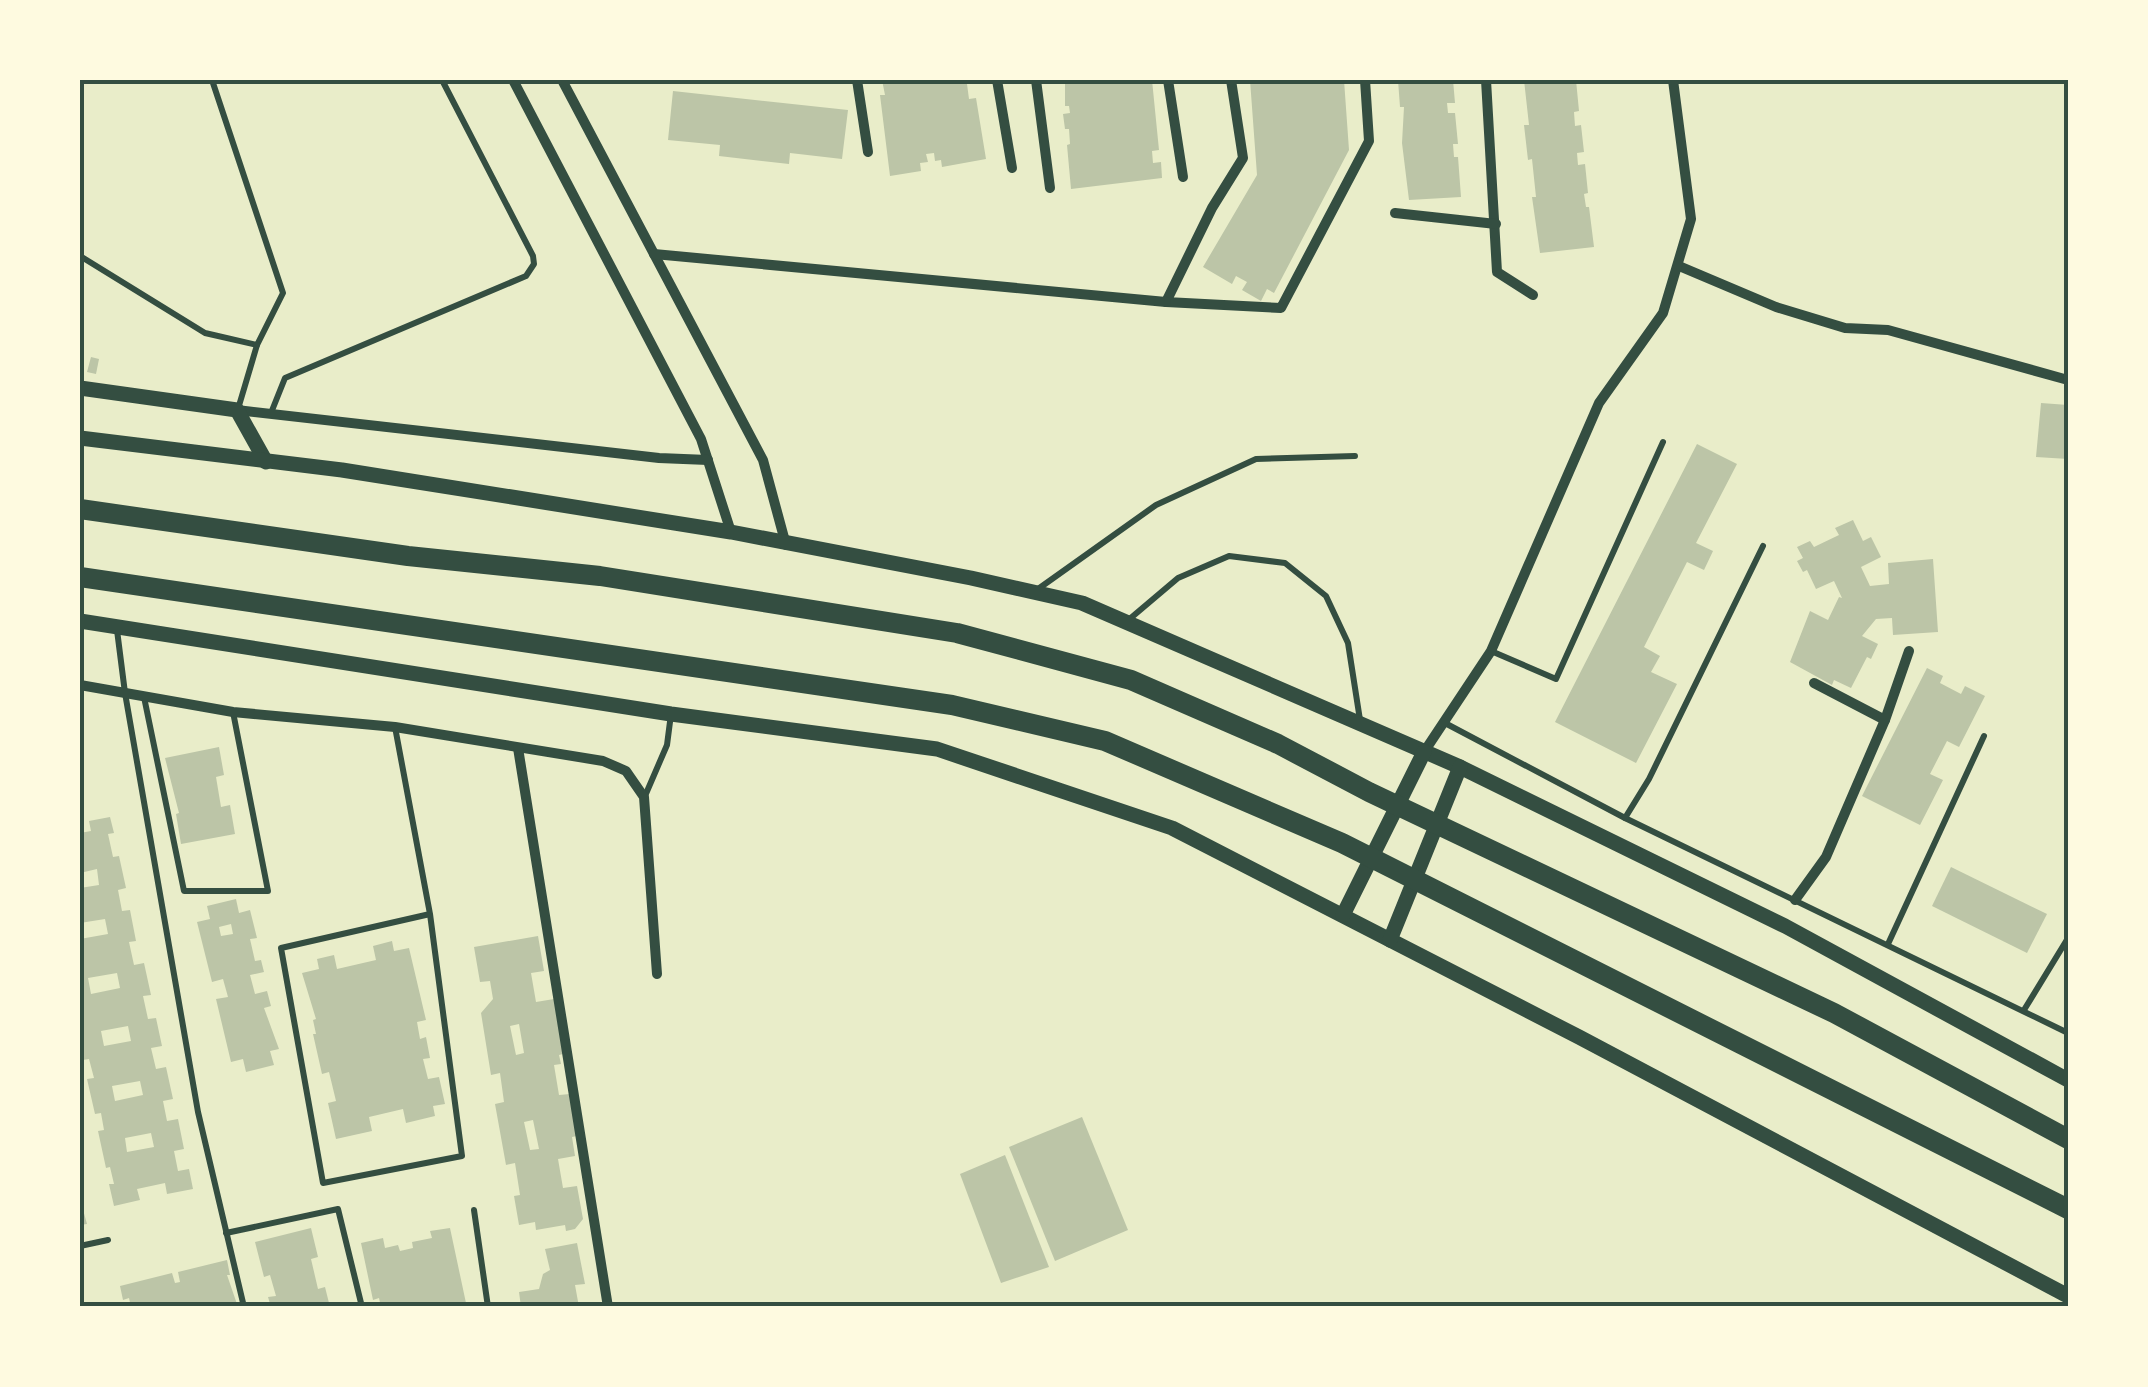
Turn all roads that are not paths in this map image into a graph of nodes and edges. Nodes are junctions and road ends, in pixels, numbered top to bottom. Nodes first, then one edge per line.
1 (212, 80) edge
2 (442, 80) edge
3 (512, 80) edge
4 (562, 80) edge
5 (856, 80) edge
6 (997, 80) edge
7 (1036, 80) edge
8 (1168, 80) edge
9 (1232, 80) edge
10 (1365, 80) edge
11 (1486, 80) edge
12 (1673, 80) edge
13 (868, 152) dead end
14 (1012, 168) dead end
15 (1183, 177) dead end
16 (1050, 188) dead end
17 (1395, 213) dead end
18 (1496, 224) junction
19 (654, 254) junction
20 (80, 256) edge
21 (1679, 266) junction
22 (1534, 296) dead end
23 (1166, 302) junction
24 (257, 345) junction
25 (2068, 380) edge
26 (80, 388) edge
27 (238, 410) junction
28 (270, 414) junction
29 (80, 438) edge
30 (1662, 442) dead end
31 (1354, 456) dead end
32 (708, 460) junction
33 (266, 462) junction
34 (80, 509) edge
35 (730, 532) junction
36 (786, 545) junction
37 (1763, 546) dead end
38 (80, 576) edge
39 (2067, 588) edge
40 (1033, 592) junction
41 (80, 621) edge
42 (2068, 621) edge
43 (1125, 622) junction
44 (117, 627) junction
45 (1491, 651) junction
46 (1909, 651) dead end
47 (1814, 682) dead end
48 (80, 686) edge
49 (124, 694) junction
50 (144, 697) junction
51 (232, 712) junction
52 (671, 714) junction
53 (1885, 720) junction
54 (1443, 722) junction
55 (1360, 726) junction
56 (396, 727) junction
57 (1984, 736) dead end
58 (518, 748) junction
59 (1424, 752) junction
60 (1460, 767) junction
61 (644, 797) junction
62 (1625, 818) junction
63 (1795, 900) junction
64 (430, 914) junction
65 (1343, 915) junction
66 (2068, 938) edge
67 (1390, 940) junction
68 (1888, 944) junction
69 (657, 974) dead end
70 (2024, 1010) junction
71 (2068, 1033) edge
72 (2068, 1080) edge
73 (2068, 1140) edge
74 (2068, 1209) edge
75 (474, 1210) dead end
76 (226, 1233) junction
77 (108, 1240) dead end
78 (80, 1246) edge
79 (2068, 1296) edge
80 (244, 1307) edge
81 (362, 1307) edge
82 (488, 1307) edge
83 (608, 1307) edge

1 - 24 lane
2 - 28 lane
3 - 32 street
4 - 19 street
5 - 13 street
6 - 14 street
7 - 16 street
8 - 15 street
9 - 23 street
10 - 23 street
11 - 18 street
12 - 21 street
17 - 18 street
18 - 22 street
19 - 23 street
19 - 36 street
20 - 24 lane
21 - 25 street
21 - 45 street
24 - 27 lane
26 - 27 street
27 - 28 street
27 - 33 street
28 - 32 street
29 - 33 street
30 - 45 lane
31 - 40 lane
32 - 35 street
33 - 35 street
34 - 73 highway
35 - 36 street
36 - 40 street
37 - 62 lane
38 - 74 highway
39 - 42 lane
40 - 43 street
41 - 44 street
43 - 55 street
43 - 55 lane
44 - 49 lane
44 - 52 street
45 - 54 street
46 - 53 street
47 - 53 street
48 - 49 street
49 - 50 street
49 - 76 lane
50 - 51 street
50 - 51 lane
51 - 56 street
52 - 61 lane
52 - 65 street
53 - 63 street
54 - 59 street
54 - 62 lane
55 - 59 street
56 - 58 street
56 - 64 lane
57 - 68 lane
58 - 61 street
58 - 83 street
59 - 60 street
59 - 65 street
60 - 67 street
60 - 72 street
61 - 69 street
62 - 63 lane
63 - 68 lane
64 - 64 lane
65 - 67 street
66 - 70 lane
67 - 79 street
68 - 70 lane
70 - 71 lane
75 - 82 lane
76 - 80 lane
76 - 81 lane
77 - 78 lane

